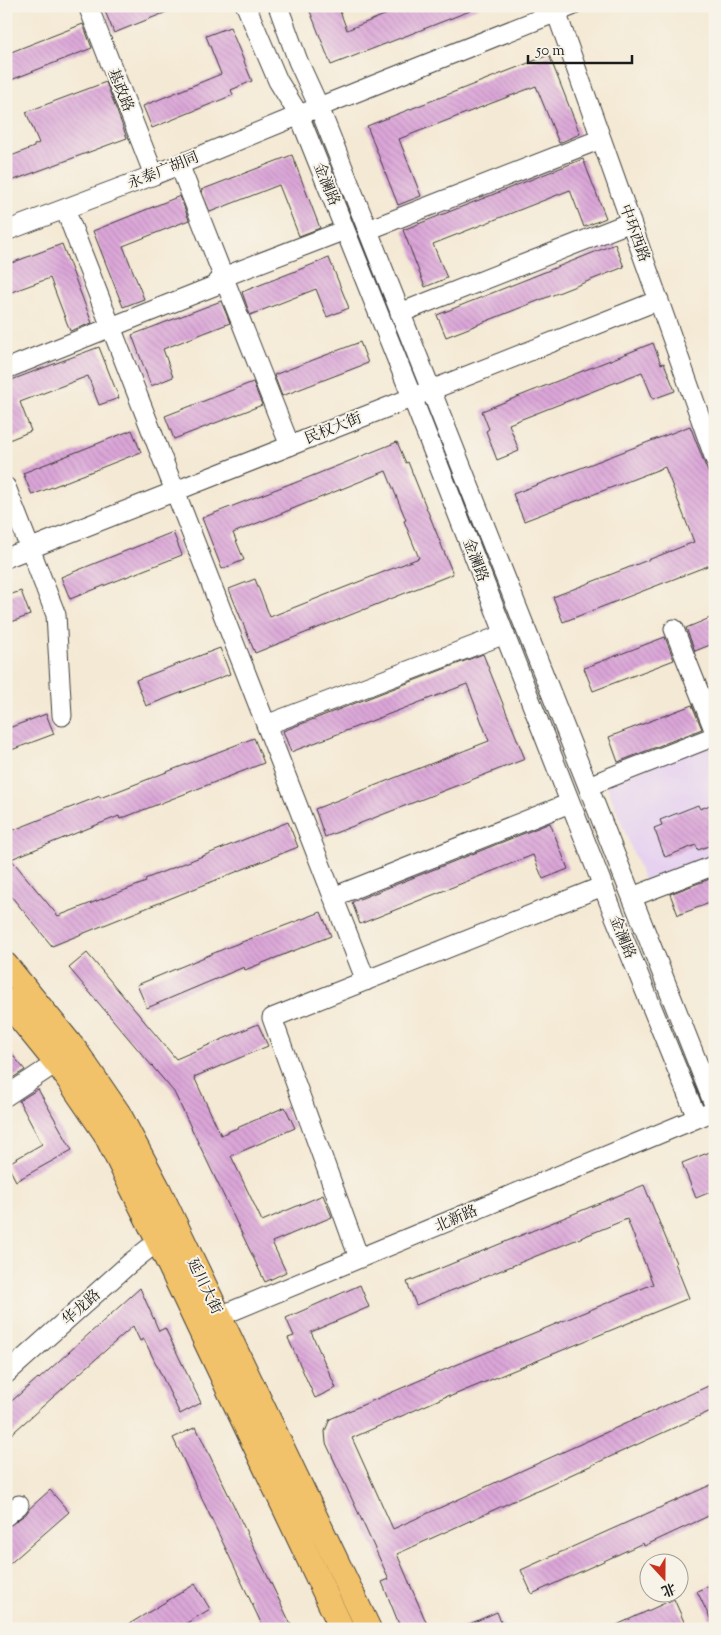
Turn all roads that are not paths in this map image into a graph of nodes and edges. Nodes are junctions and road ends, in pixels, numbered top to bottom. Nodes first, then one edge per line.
1 (88, 6) edge
2 (246, 6) edge
3 (278, 6) edge
4 (561, 8) edge
5 (318, 106) junction
6 (299, 115) junction
7 (601, 139) junction
8 (179, 164) junction
9 (154, 174) junction
10 (65, 209) junction
11 (631, 222) junction
12 (345, 230) junction
13 (368, 230) junction
14 (6, 232) edge
15 (223, 277) junction
16 (659, 300) junction
17 (400, 313) junction
18 (111, 327) junction
19 (6, 369) edge
20 (431, 389) junction
21 (412, 397) junction
22 (290, 446) junction
23 (715, 459) edge
24 (6, 487) edge
25 (175, 491) junction
26 (30, 549) junction
27 (6, 558) edge
28 (674, 629) dead end
29 (504, 634) junction
30 (62, 716) dead end
31 (266, 725) junction
32 (715, 732) edge
33 (715, 736) edge
34 (588, 786) junction
35 (570, 803) junction
36 (715, 865) edge
37 (603, 886) junction
38 (333, 897) junction
39 (632, 897) junction
40 (6, 965) edge
41 (366, 981) junction
42 (6, 1001) edge
43 (56, 1063) junction
44 (6, 1096) edge
45 (715, 1109) edge
46 (697, 1118) junction
47 (158, 1242) junction
48 (359, 1258) junction
49 (220, 1316) junction
50 (198, 1325) junction
51 (6, 1374) edge
52 (342, 1629) edge
53 (369, 1629) edge

1 - 9 street, 基政路
2 - 6 street, 金澜路
3 - 5 street, 金澜路
4 - 5 street, 永泰广胡同
4 - 7 street, 中环西路
5 - 6 street, 永泰广胡同
5 - 13 street, 金澜路
6 - 8 street, 永泰广胡同
6 - 12 street, 金澜路
7 - 11 street, 中环西路
7 - 13 street
8 - 9 street, 永泰广胡同
8 - 15 street
9 - 10 street, 永泰广胡同
10 - 14 street, 永泰广胡同
10 - 18 street
11 - 16 street, 中环西路
11 - 17 street
12 - 15 street
12 - 21 street, 金澜路
13 - 17 street, 金澜路
15 - 18 street
15 - 22 street
16 - 20 street, 民权大街
16 - 23 street, 中环西路
17 - 20 street, 金澜路
18 - 19 street
18 - 25 street
20 - 21 street, 民权大街
20 - 34 street, 金澜路
21 - 22 street, 民权大街
21 - 29 street, 金澜路
22 - 25 street, 民权大街
24 - 26 street
25 - 26 street, 民权大街
25 - 31 street
26 - 27 street, 民权大街
26 - 30 street
28 - 32 street
29 - 31 street
29 - 35 street, 金澜路
31 - 38 street
33 - 34 street
34 - 39 street, 金澜路
35 - 37 street, 金澜路
35 - 38 street
36 - 39 street
37 - 41 street
37 - 46 street, 金澜路
38 - 41 street
39 - 45 street, 金澜路
40 - 49 main road, 延川大街
41 - 48 street
42 - 43 main road, 延川大街
43 - 44 street
43 - 47 main road, 延川大街
45 - 46 street, 北新路
46 - 48 street, 北新路
47 - 50 main road, 延川大街
47 - 51 street, 华龙路
48 - 49 street, 北新路
49 - 50 street, 北新路
49 - 53 main road, 延川大街
50 - 52 main road, 延川大街

